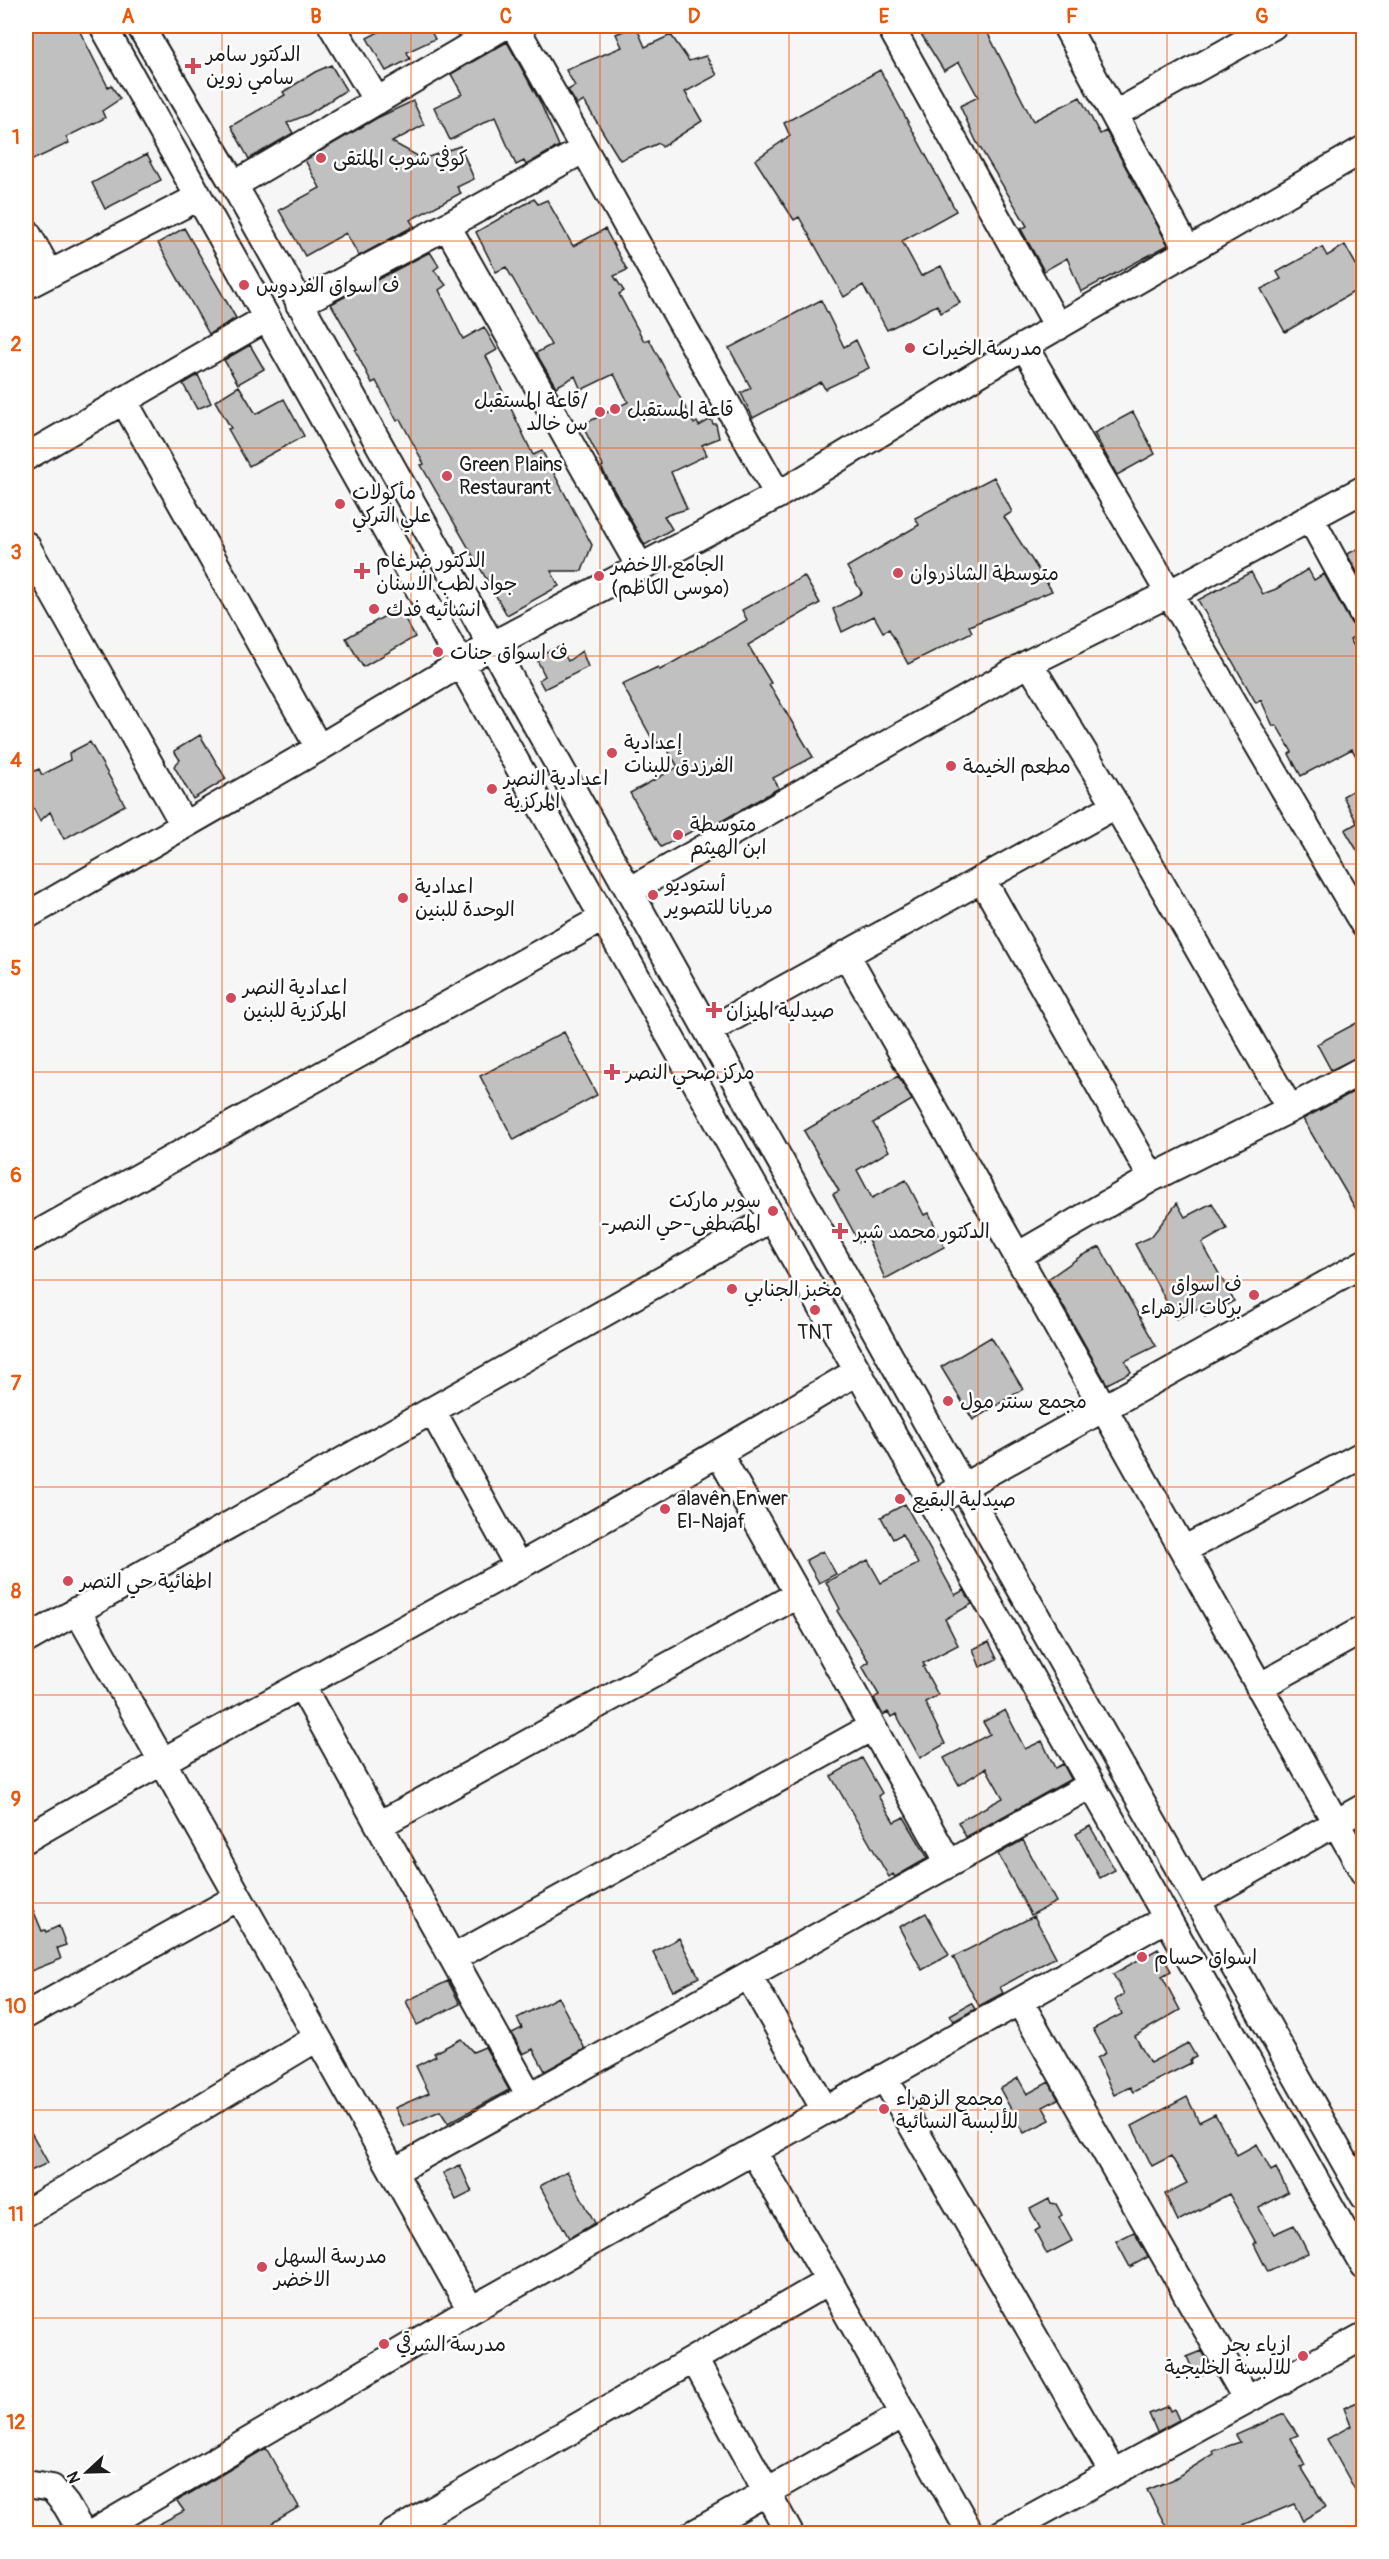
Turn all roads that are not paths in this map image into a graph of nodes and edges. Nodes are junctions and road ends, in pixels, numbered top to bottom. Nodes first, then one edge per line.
1 (103, 26) edge
2 (141, 26) edge
3 (332, 26) edge
4 (504, 26) edge
5 (515, 26) edge
6 (890, 26) edge
7 (1066, 26) edge
8 (1273, 26) edge
9 (377, 101) junction
10 (1115, 114) junction
11 (1364, 149) edge
12 (583, 150) junction
13 (234, 185) junction
14 (199, 197) junction
15 (447, 226) junction
16 (26, 231) edge
17 (1188, 251) junction
18 (50, 274) junction
19 (26, 286) edge
20 (299, 304) junction
21 (267, 318) junction
22 (1058, 327) junction
23 (1024, 346) junction
24 (124, 401) junction
25 (26, 457) edge
26 (1364, 489) edge
27 (778, 495) junction
28 (1311, 519) junction
29 (26, 544) edge
30 (640, 567) junction
31 (1170, 593) junction
32 (469, 606) junction
33 (1364, 616) edge
34 (438, 624) junction
35 (492, 645) junction
36 (1029, 663) junction
37 (462, 666) junction
38 (518, 693) junction
39 (486, 710) junction
40 (319, 748) junction
41 (1116, 805) junction
42 (184, 825) junction
43 (982, 879) junction
44 (629, 891) junction
45 (26, 916) edge
46 (603, 918) junction
47 (1364, 925) edge
48 (846, 954) junction
49 (708, 1031) junction
50 (1364, 1069) edge
51 (1290, 1109) junction
52 (1152, 1178) junction
53 (772, 1218) junction
54 (26, 1240) edge
55 (1017, 1256) junction
56 (1364, 1263) edge
57 (858, 1371) junction
58 (1103, 1407) junction
59 (432, 1410) junction
60 (936, 1438) junction
61 (719, 1454) junction
62 (1364, 1454) edge
63 (907, 1459) junction
64 (963, 1487) junction
65 (932, 1504) junction
66 (981, 1518) junction
67 (948, 1532) junction
68 (1183, 1550) junction
69 (518, 1566) junction
70 (797, 1596) junction
71 (77, 1610) junction
72 (1364, 1629) edge
73 (26, 1640) edge
74 (301, 1685) junction
75 (1259, 1687) junction
76 (872, 1727) junction
77 (161, 1761) junction
78 (1091, 1785) junction
79 (1364, 1807) edge
80 (1335, 1823) junction
81 (379, 1825) junction
82 (26, 1839) edge
83 (949, 1863) junction
84 (1364, 1873) edge
85 (238, 1897) junction
86 (1197, 1901) junction
87 (1167, 1918) junction
88 (453, 1958) junction
89 (748, 1975) junction
90 (1020, 2001) junction
91 (26, 2015) edge
92 (318, 2038) junction
93 (884, 2077) junction
94 (530, 2097) junction
95 (825, 2110) junction
96 (753, 2151) junction
97 (393, 2172) junction
98 (1362, 2193) edge
99 (1330, 2208) junction
100 (26, 2213) edge
101 (1364, 2266) edge
102 (829, 2281) junction
103 (471, 2310) junction
104 (1364, 2336) edge
105 (694, 2359) junction
106 (1247, 2400) junction
107 (904, 2414) junction
108 (1113, 2473) junction
109 (26, 2484) edge
110 (766, 2493) junction
111 (83, 2534) edge
112 (91, 2534) edge
113 (392, 2534) edge
114 (693, 2534) edge
115 (790, 2534) edge
116 (971, 2534) edge
117 (1001, 2534) edge

1 - 14 street
2 - 13 street
3 - 9 street
4 - 9 street
5 - 12 street
6 - 22 street
7 - 10 street
8 - 10 street
9 - 13 street
10 - 17 street
11 - 17 street
12 - 15 street
12 - 27 street
13 - 20 street
14 - 18 street
14 - 21 street
15 - 20 street
15 - 30 street
16 - 18 street
17 - 22 street
18 - 19 street
20 - 32 street
21 - 24 street
21 - 34 street
22 - 23 street
23 - 27 street
23 - 31 street
24 - 25 street
24 - 40 street
26 - 28 street
27 - 30 street
28 - 31 street
28 - 33 street
29 - 42 street
30 - 35 street
31 - 36 street
31 - 47 street
32 - 34 street
32 - 35 street
34 - 37 street
35 - 37 street
35 - 38 street
36 - 41 street
36 - 44 street
37 - 39 street
37 - 40 street
38 - 39 street
38 - 44 street
39 - 46 street
40 - 42 street
41 - 43 street
41 - 51 street
42 - 45 street
43 - 48 street
43 - 52 street
44 - 49 street
46 - 53 street
46 - 54 street
48 - 49 street
48 - 55 street
49 - 60 street
50 - 51 street
51 - 52 street
52 - 55 street
53 - 57 street
53 - 59 street
55 - 58 street
56 - 58 street
57 - 61 street
57 - 63 street
58 - 64 street
58 - 68 street
59 - 69 street
59 - 71 street
60 - 63 street
60 - 64 street
61 - 69 street
61 - 70 street
62 - 68 street
63 - 65 street
64 - 65 street
64 - 66 street
65 - 67 street
66 - 67 street
66 - 86 street
67 - 78 street
68 - 75 street
69 - 74 street
70 - 76 street
70 - 81 street
71 - 73 street
71 - 77 street
72 - 75 street
74 - 77 street
74 - 81 street
75 - 80 street
76 - 83 street
76 - 88 street
77 - 82 street
77 - 85 street
78 - 83 street
78 - 87 street
79 - 80 street
80 - 84 street
80 - 86 street
81 - 88 street
83 - 89 street
85 - 91 street
85 - 92 street
86 - 98 street
87 - 90 street
87 - 99 street
88 - 94 street
89 - 94 street
89 - 95 street
90 - 93 street
90 - 106 street
92 - 97 street
92 - 100 street
93 - 95 street
93 - 108 street
94 - 97 street
95 - 96 street
96 - 102 street
96 - 103 street
97 - 103 street
98 - 99 street
99 - 101 street
102 - 105 street
102 - 107 street
103 - 112 street
104 - 106 street
105 - 110 street
105 - 113 street
106 - 108 street
107 - 110 street
107 - 116 street
108 - 117 street
109 - 111 street
110 - 114 street
110 - 115 street

